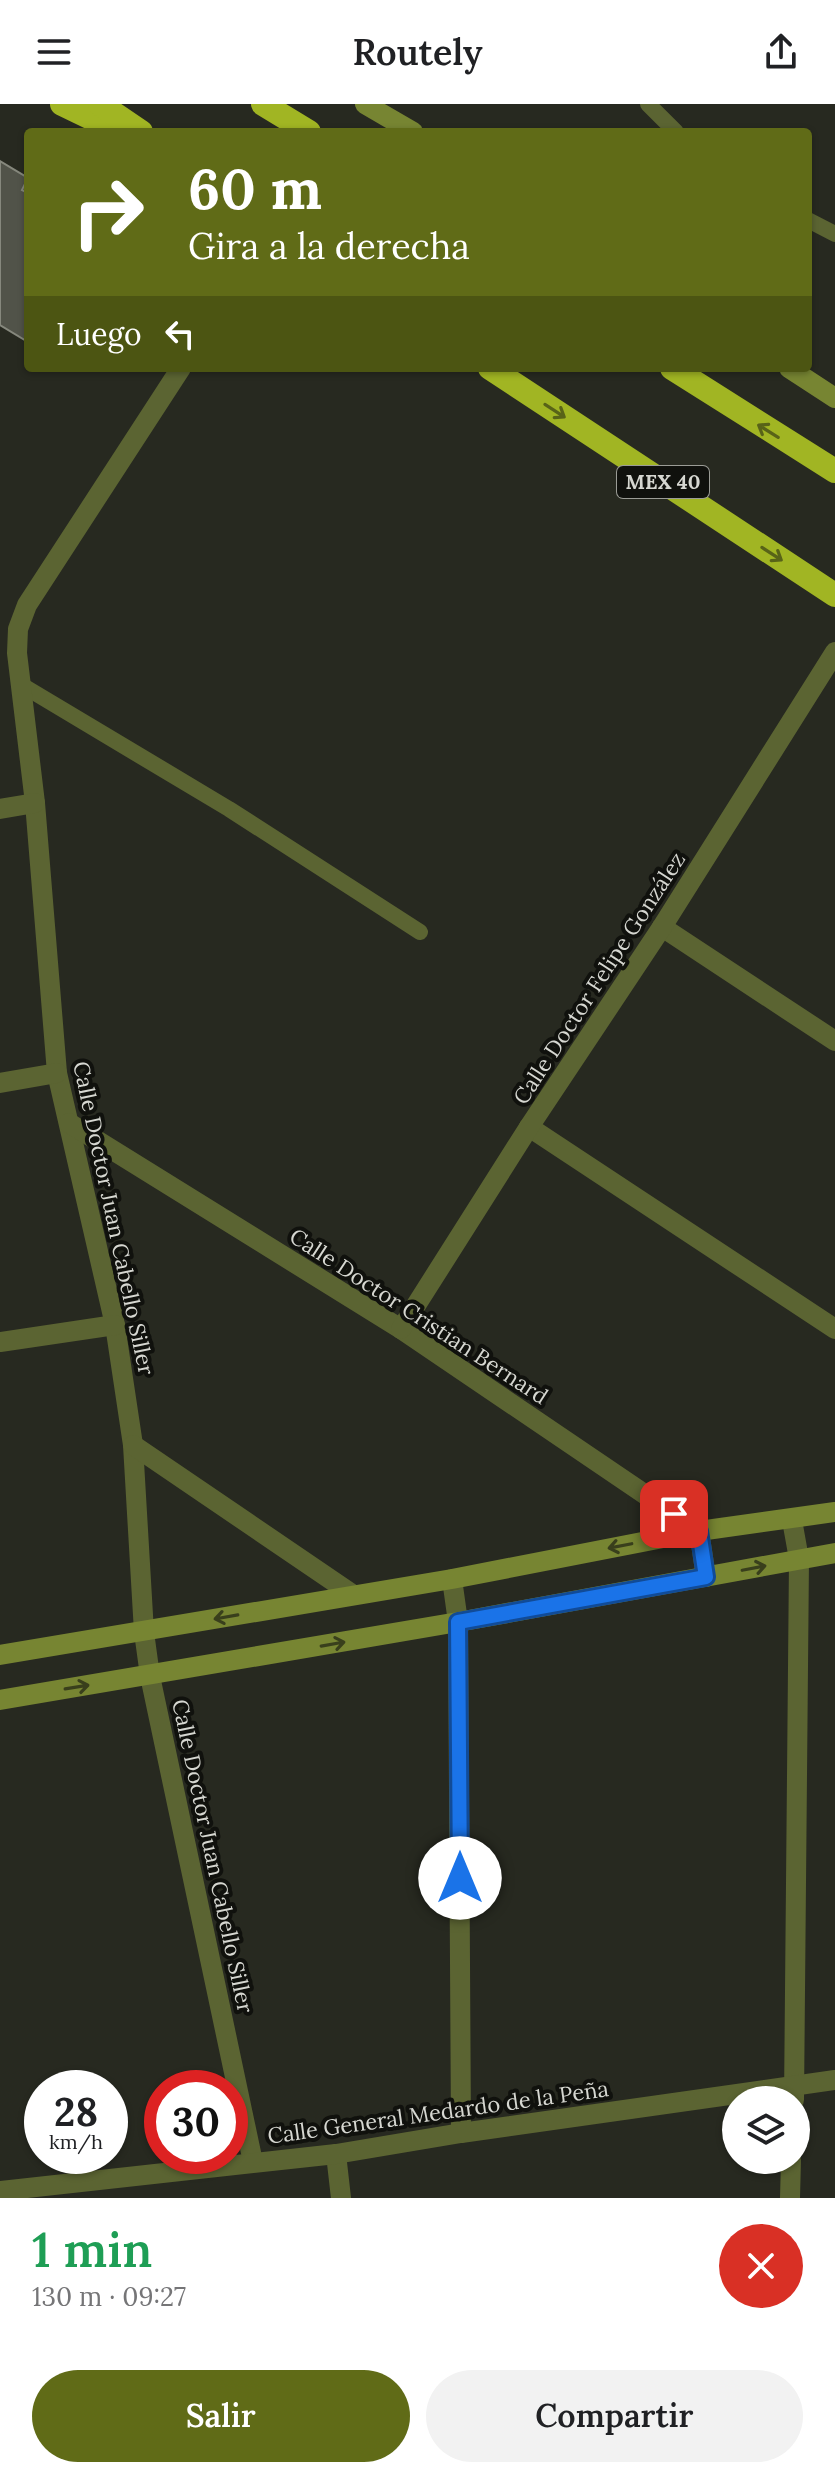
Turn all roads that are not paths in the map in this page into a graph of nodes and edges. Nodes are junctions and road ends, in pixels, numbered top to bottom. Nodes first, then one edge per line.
1 (62, 104) edge
2 (100, 104) edge
3 (263, 104) edge
4 (365, 104) edge
5 (648, 104) edge
6 (112, 128) edge
7 (135, 128) edge
8 (302, 128) edge
9 (406, 128) edge
10 (672, 128) edge
11 (812, 222) edge
12 (835, 234) edge
13 (178, 372) edge
14 (496, 372) edge
15 (678, 372) edge
16 (795, 372) edge
17 (835, 398) edge
18 (835, 471) edge
19 (835, 595) edge
20 (835, 652) edge
21 (20, 684) junction
22 (35, 803) junction
23 (0, 809) edge
24 (662, 927) junction
25 (420, 932) dead end
26 (835, 1041) edge
27 (57, 1073) junction
28 (0, 1083) edge
29 (69, 1123) junction
30 (529, 1127) junction
31 (115, 1325) junction
32 (401, 1329) junction
33 (835, 1329) edge
34 (0, 1342) edge
35 (133, 1445) junction
36 (835, 1512) edge
37 (792, 1520) junction
38 (699, 1531) junction
39 (835, 1553) edge
40 (799, 1559) junction
41 (706, 1577) junction
42 (452, 1579) junction
43 (352, 1594) junction
44 (458, 1622) junction
45 (144, 1632) junction
46 (0, 1655) edge
47 (150, 1676) junction
48 (0, 1700) edge
49 (835, 2080) edge
50 (795, 2086) edge
51 (810, 2088) edge
52 (722, 2102) edge
53 (461, 2133) junction
54 (336, 2154) junction
55 (253, 2162) junction
56 (791, 2174) edge
57 (1, 2193) edge
58 (341, 2198) edge
59 (790, 2198) edge

1 - 6 highway
2 - 7 highway
3 - 8 highway
4 - 9 street
5 - 10 lane
11 - 12 lane
13 - 21 street, Calle Doctor Juan Cabello Siller
14 -> 19 highway, MEX 40
18 -> 15 highway
16 - 17 street
20 - 24 street, Calle Doctor Felipe González
21 - 22 street, Calle Doctor Juan Cabello Siller
21 - 25 lane
22 - 23 street
22 - 27 street, Calle Doctor Juan Cabello Siller
24 - 26 street
24 - 30 street, Calle Doctor Felipe González
27 - 28 street
27 - 29 street, Calle Doctor Juan Cabello Siller
29 - 31 street, Calle Doctor Juan Cabello Siller
29 - 32 street, Calle Doctor Cristian Bernard
30 - 32 street, Calle Doctor Felipe González
30 - 33 street
31 - 34 street
31 - 35 street, Calle Doctor Juan Cabello Siller
32 - 38 street, Calle Doctor Cristian Bernard
35 - 43 street
35 - 45 street, Calle Doctor Juan Cabello Siller
36 - 37 street
37 - 38 street
37 - 40 street
38 - 41 street
38 -> 42 street
39 - 40 street
41 -> 40 street
40 - 50 street
41 - 44 street
42 - 43 street
42 - 44 street
43 -> 45 street
47 -> 44 street
44 - 53 street
45 - 46 street
45 - 47 street, Calle Doctor Juan Cabello Siller
48 -> 47 street
47 - 55 street, Calle Doctor Juan Cabello Siller
49 - 51 street, Calle General Medardo de la Peña
52 - 53 street, Calle General Medardo de la Peña
53 - 54 street, Calle General Medardo de la Peña
54 - 55 street, Calle General Medardo de la Peña
54 - 58 street
55 - 57 street, Calle General Medardo de la Peña
56 - 59 street

